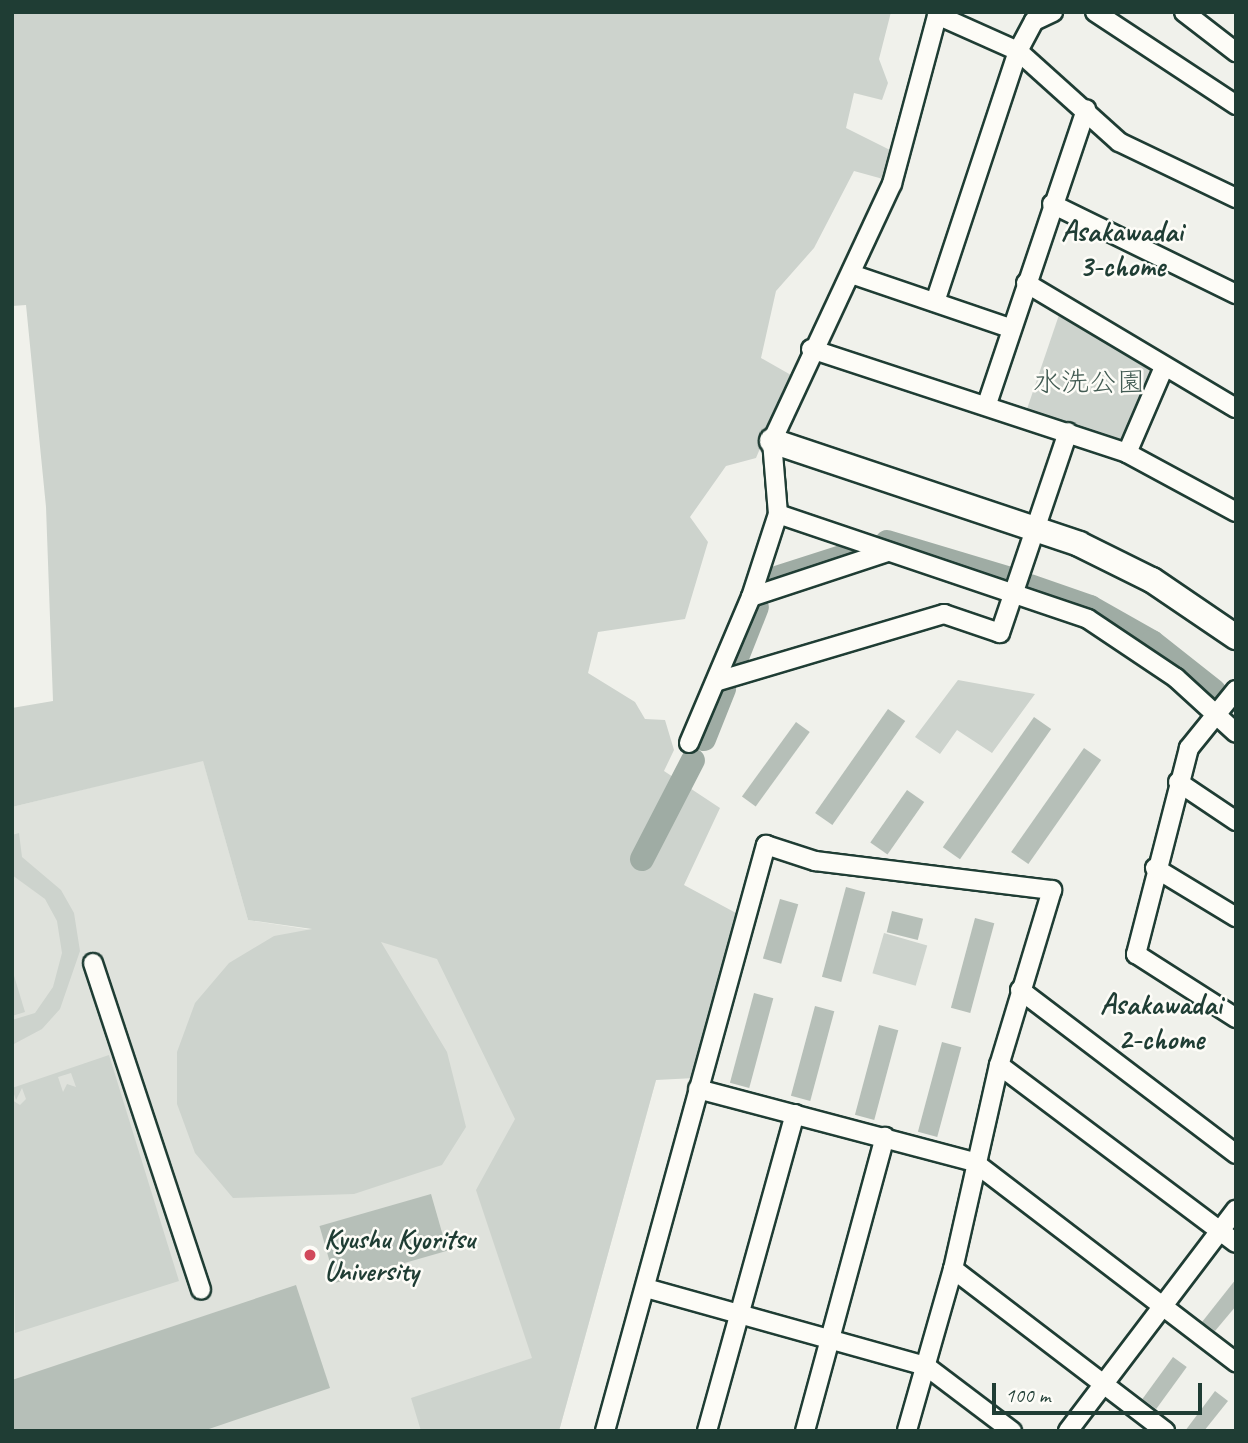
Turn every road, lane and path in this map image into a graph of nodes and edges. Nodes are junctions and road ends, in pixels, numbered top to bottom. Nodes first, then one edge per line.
1 (1053, 12) edge
2 (1095, 12) edge
3 (1184, 12) edge
4 (938, 14) edge
5 (1018, 51) junction
6 (1236, 52) edge
7 (1236, 105) edge
8 (1087, 109) junction
9 (1236, 198) edge
10 (1052, 205) junction
11 (851, 274) junction
12 (1026, 283) junction
13 (1236, 294) edge
14 (935, 302) junction
15 (1010, 328) junction
16 (811, 349) junction
17 (1164, 368) junction
18 (987, 404) junction
19 (1235, 407) edge
20 (1068, 432) junction
21 (772, 441) junction
22 (1127, 453) junction
23 (1236, 512) edge
24 (778, 514) junction
25 (1036, 527) junction
26 (887, 552) junction
27 (1018, 593) junction
28 (751, 597) junction
29 (1236, 637) edge
30 (718, 681) junction
31 (1236, 690) edge
32 (1215, 712) junction
33 (1236, 733) edge
34 (689, 743) dead end
35 (1178, 782) junction
36 (1236, 821) edge
37 (1155, 868) junction
38 (1236, 917) edge
39 (93, 962) dead end
40 (1020, 989) junction
41 (1236, 1018) edge
42 (999, 1065) junction
43 (698, 1089) junction
44 (795, 1114) junction
45 (885, 1137) junction
46 (1236, 1154) edge
47 (974, 1162) junction
48 (1236, 1210) edge
49 (1218, 1233) junction
50 (1236, 1243) edge
51 (953, 1269) junction
52 (646, 1288) junction
53 (201, 1290) dead end
54 (1164, 1306) junction
55 (739, 1312) junction
56 (831, 1337) junction
57 (1236, 1362) edge
58 (926, 1366) junction
59 (1104, 1384) junction
60 (605, 1431) edge
61 (707, 1431) edge
62 (805, 1431) edge
63 (907, 1431) edge
64 (1012, 1431) edge
65 (1068, 1431) edge
66 (1165, 1431) edge

1 - 5 street
2 - 7 street
3 - 6 street
4 - 5 street
4 - 11 street
5 - 8 street
5 - 14 street
8 - 9 street
8 - 10 street
10 - 12 street
10 - 13 street
11 - 14 street
11 - 16 street
12 - 15 street
12 - 17 street
14 - 15 street
15 - 18 street
16 - 18 street
16 - 21 street
17 - 19 street
17 - 22 street
18 - 20 street
20 - 22 street
20 - 25 street
21 - 24 street
21 - 25 street
22 - 23 street
24 - 26 street
24 - 28 street
25 - 27 street
25 - 29 street
26 - 27 street
26 - 28 street
27 - 30 street
27 - 32 street
28 - 30 street
30 - 34 street
31 - 32 street
32 - 33 street
32 - 35 street
35 - 36 street
35 - 37 street
37 - 38 street
37 - 41 street
39 - 53 street
40 - 42 street
40 - 43 street
40 - 46 street
42 - 47 street
42 - 49 street
43 - 44 street
43 - 52 street
44 - 45 street
44 - 55 street
45 - 47 street
45 - 56 street
47 - 51 street
47 - 54 street
48 - 49 street
49 - 50 street
49 - 54 street
51 - 58 street
51 - 59 street
52 - 55 street
52 - 60 street
54 - 57 street
54 - 59 street
55 - 56 street
55 - 61 street
56 - 58 street
56 - 62 street
58 - 63 street
58 - 64 street
59 - 65 street
59 - 66 street

